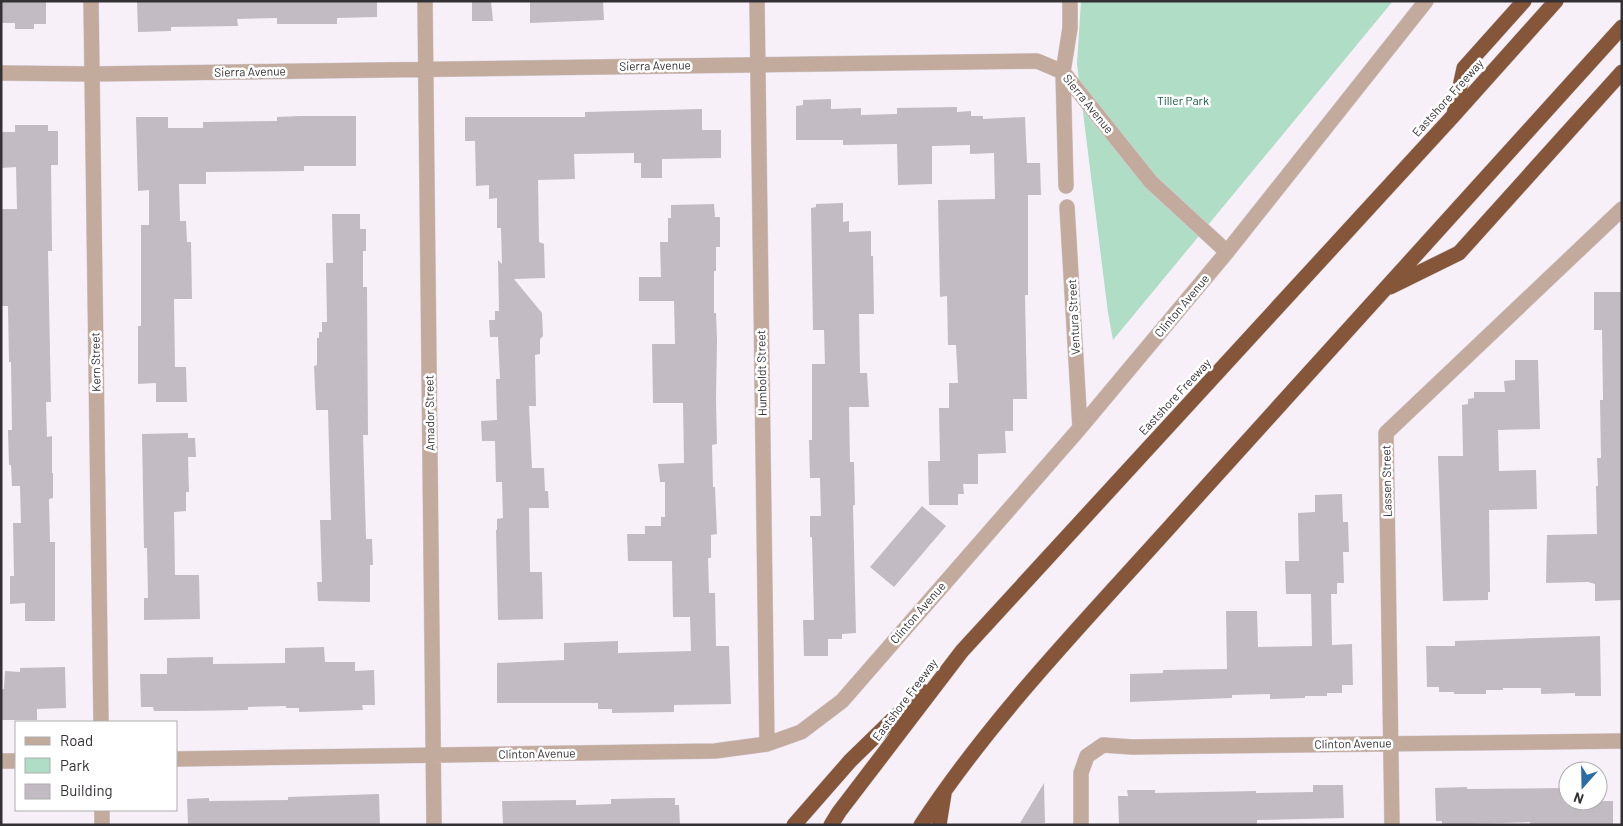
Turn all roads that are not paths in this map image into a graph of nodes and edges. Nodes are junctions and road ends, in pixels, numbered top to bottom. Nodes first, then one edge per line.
1 (91, 1) edge
2 (425, 1) edge
3 (757, 1) edge
4 (1070, 1) edge
5 (1426, 1) edge
6 (1524, 1) edge
7 (1556, 1) edge
8 (1622, 27) edge
9 (758, 64) junction
10 (426, 69) junction
11 (1063, 72) junction
12 (1622, 72) edge
13 (1, 73) edge
14 (92, 74) junction
15 (1454, 115) junction
16 (1066, 186) dead end
17 (1067, 206) dead end
18 (1622, 209) edge
19 (1227, 252) junction
20 (1382, 291) junction
21 (1080, 428) junction
22 (962, 651) junction
23 (101, 721) edge
24 (1622, 741) edge
25 (767, 744) junction
26 (1391, 744) junction
27 (434, 755) junction
28 (178, 759) edge
29 (15, 760) edge
30 (1, 761) edge
31 (945, 788) junction
32 (102, 811) edge
33 (102, 825) edge
34 (434, 825) edge
35 (794, 825) edge
36 (831, 825) edge
37 (921, 825) edge
38 (940, 825) edge
39 (1081, 825) edge
40 (1392, 825) edge

1 - 14 street, Kern Street
2 - 10 street, Amador Street
3 - 9 street, Humboldt Street
4 - 11 street
5 - 19 street, Clinton Avenue
6 - 15 highway
7 - 15 highway, Eastshore Freeway
8 - 20 highway
9 - 10 street, Sierra Avenue
9 - 11 street, Sierra Avenue
9 - 25 street, Humboldt Street
10 - 14 street, Sierra Avenue
10 - 27 street, Amador Street
11 - 16 street
11 - 19 street, Sierra Avenue
12 - 20 highway
13 - 14 street, Sierra Avenue
14 - 23 street, Kern Street
15 - 22 highway, Eastshore Freeway
17 - 21 street, Ventura Street
18 - 26 street, Lassen Street
19 - 21 street, Clinton Avenue
20 - 31 highway
21 - 25 street, Clinton Avenue
22 - 35 highway
22 - 36 highway, Eastshore Freeway
24 - 26 street, Clinton Avenue
25 - 27 street, Clinton Avenue
26 - 39 street, Clinton Avenue
26 - 40 street, Lassen Street
27 - 28 street, Clinton Avenue
27 - 34 street, Amador Street
29 - 30 street
31 - 37 highway
31 - 38 highway
32 - 33 street

